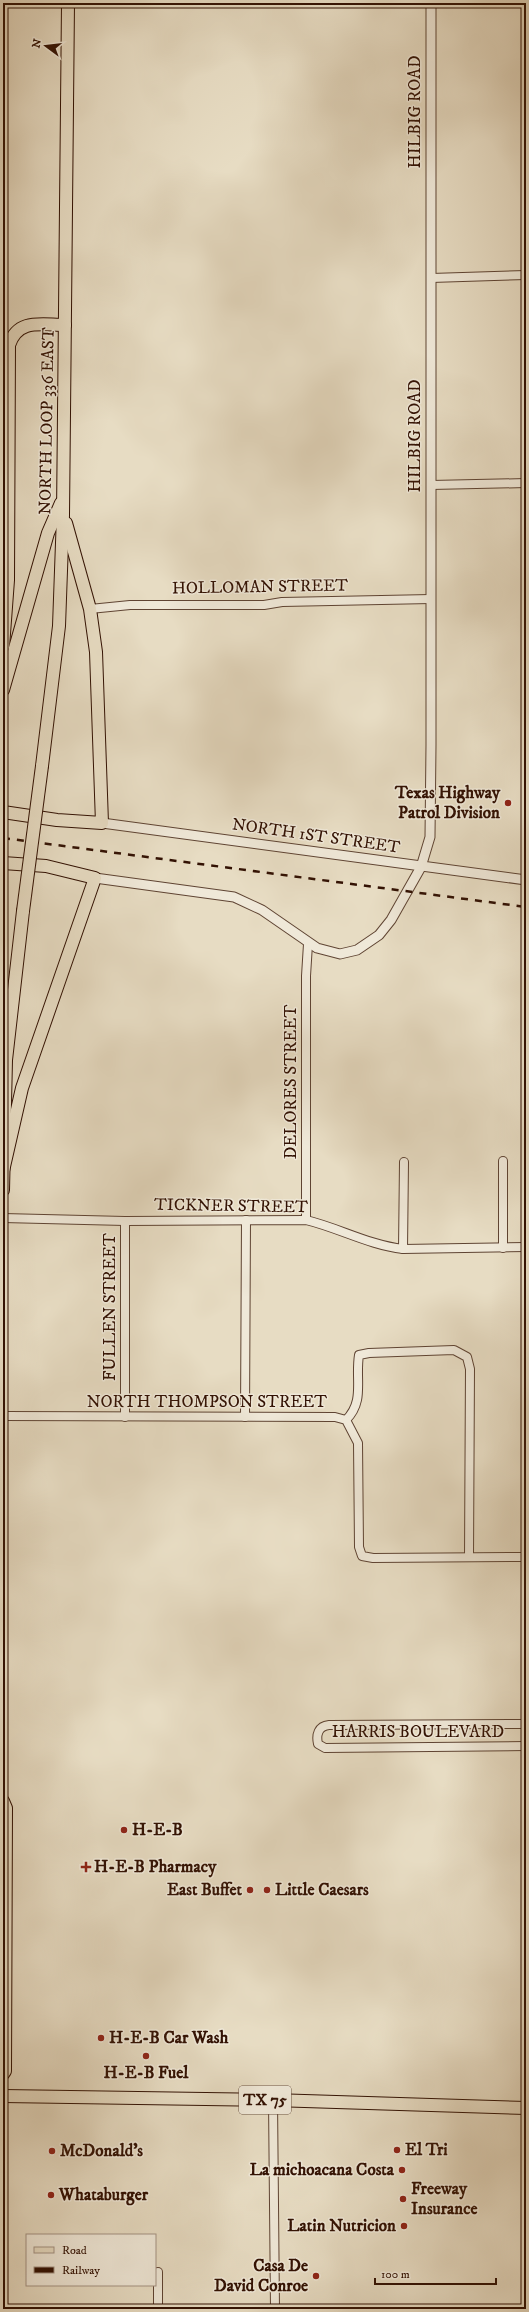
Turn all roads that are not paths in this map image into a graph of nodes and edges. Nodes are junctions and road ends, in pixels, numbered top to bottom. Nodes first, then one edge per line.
1 (68, 3) edge
2 (431, 3) edge
3 (526, 275) edge
4 (431, 278) junction
5 (65, 325) junction
6 (5, 385) edge
7 (526, 483) edge
8 (431, 485) junction
9 (64, 497) junction
10 (63, 515) junction
11 (431, 600) junction
12 (90, 609) junction
13 (3, 647) edge
14 (3, 690) edge
15 (3, 812) edge
16 (102, 823) junction
17 (3, 863) edge
18 (421, 867) junction
19 (95, 878) junction
20 (526, 880) edge
21 (308, 944) junction
22 (503, 1161) dead end
23 (404, 1162) dead end
24 (3, 1170) edge
25 (3, 1190) edge
26 (3, 1218) edge
27 (246, 1220) junction
28 (306, 1220) junction
29 (125, 1221) junction
30 (526, 1247) edge
31 (503, 1248) junction
32 (403, 1249) junction
33 (3, 1416) edge
34 (125, 1417) junction
35 (245, 1417) junction
36 (346, 1420) junction
37 (469, 1557) junction
38 (526, 1557) edge
39 (526, 1724) edge
40 (526, 1746) edge
41 (3, 1801) edge
42 (4, 1905) edge
43 (4, 1939) edge
44 (3, 2074) edge
45 (3, 2096) edge
46 (273, 2100) junction
47 (526, 2108) edge
48 (158, 2272) dead end
49 (158, 2309) edge
50 (275, 2309) edge

1 - 5 main road, NORTH LOOP 336 EAST
2 - 4 street, HILBIG ROAD
3 - 4 street
4 - 8 street, HILBIG ROAD
5 - 6 main road
5 - 9 main road, NORTH LOOP 336 EAST
6 - 13 main road
7 - 8 street
8 - 11 street, HILBIG ROAD
9 - 10 main road, NORTH LOOP 336 EAST
9 - 14 main road
10 - 12 main road
10 - 24 main road, NORTH LOOP 336 EAST, bridge
11 - 12 street, HOLLOMAN STREET
11 - 18 street, HILBIG ROAD
12 - 16 main road
15 - 16 main road
16 - 18 street, NORTH 1ST STREET
17 - 19 main road
18 - 20 street, NORTH 1ST STREET
18 - 21 street, HILBIG ROAD
19 - 21 street, HILBIG ROAD
19 - 24 main road
21 - 28 street, DELORES STREET
22 - 31 street
23 - 32 street
24 - 25 main road
26 - 29 street, TICKNER STREET
27 - 28 street, TICKNER STREET
27 - 29 street, TICKNER STREET
27 - 35 street
28 - 32 street, TICKNER STREET
29 - 34 street, FULLEN STREET
30 - 31 street, TICKNER STREET
31 - 32 street, TICKNER STREET
33 - 34 street, NORTH THOMPSON STREET
34 - 35 street, NORTH THOMPSON STREET
35 - 36 street, NORTH THOMPSON STREET
36 - 37 street, NORTH THOMPSON STREET
36 - 37 street
37 - 38 street, NORTH THOMPSON STREET
39 - 40 street, HARRIS BOULEVARD
41 - 42 main road
42 - 43 main road
43 - 44 main road
45 - 46 main road, TX 75
46 - 47 main road, TX 75
46 - 50 street
48 - 49 street

